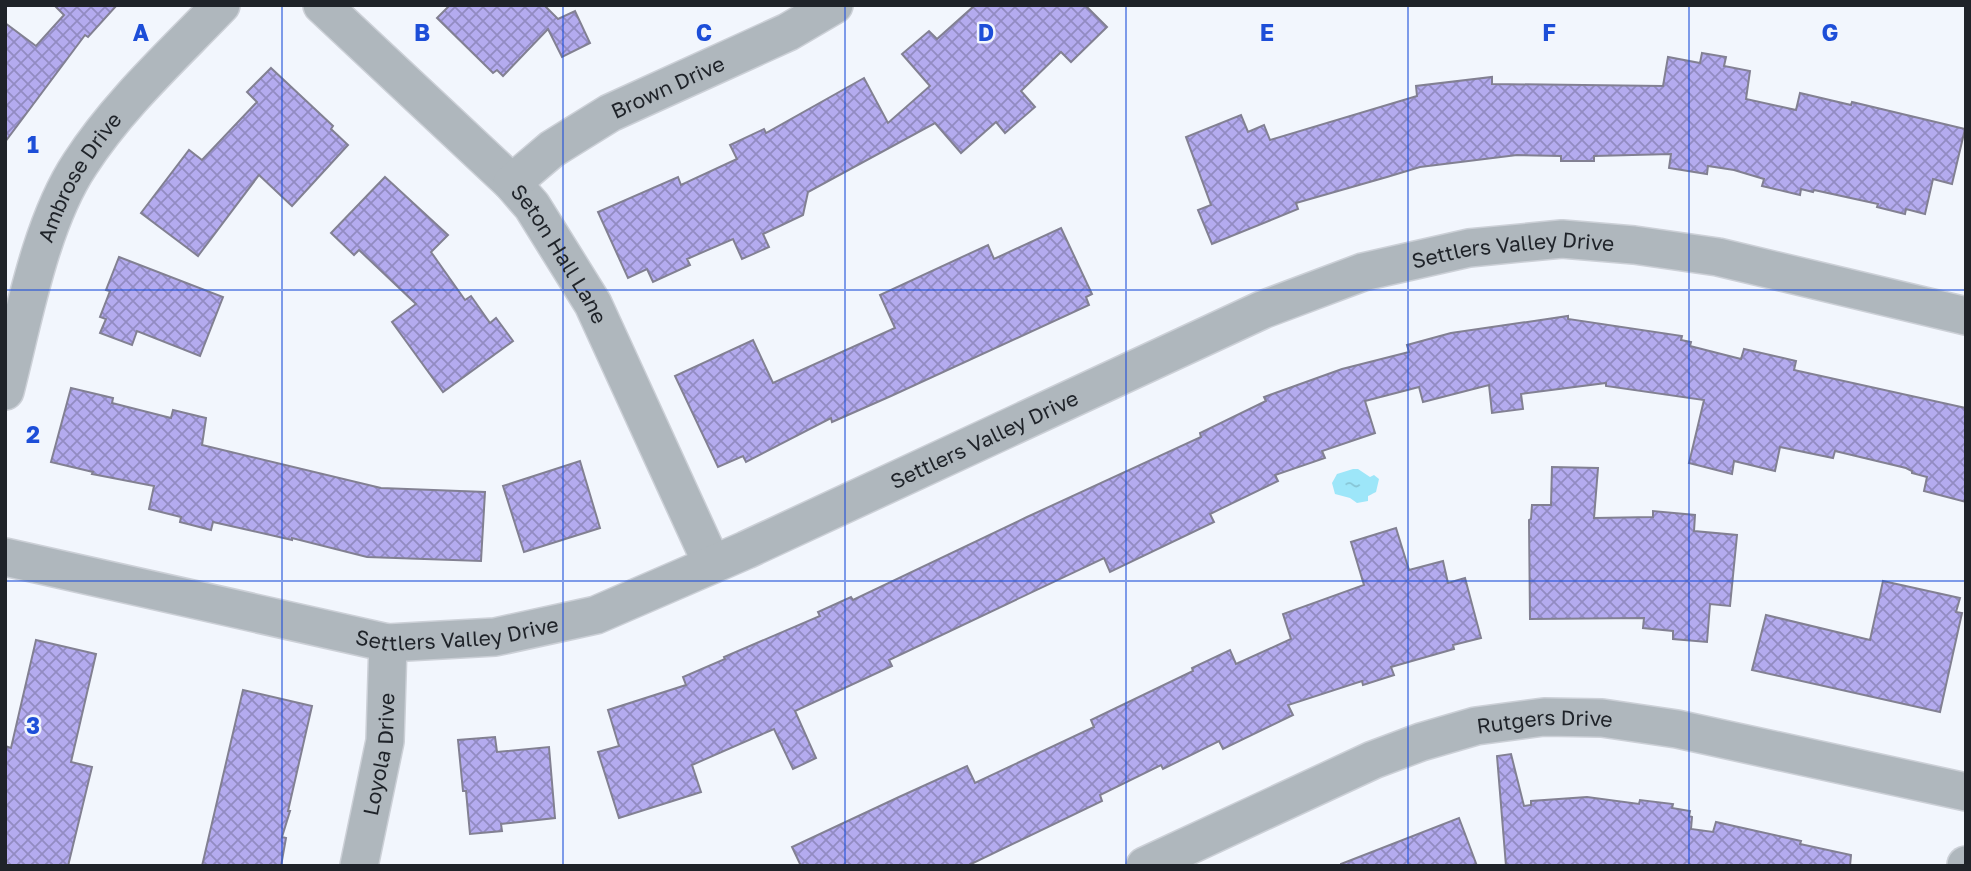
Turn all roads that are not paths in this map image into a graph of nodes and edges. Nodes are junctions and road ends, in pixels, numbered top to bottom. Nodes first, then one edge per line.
1 (221, 5) edge
2 (322, 5) edge
3 (834, 5) edge
4 (512, 183) junction
5 (1966, 316) edge
6 (5, 391) edge
7 (5, 557) edge
8 (712, 564) junction
9 (388, 643) junction
10 (1966, 792) edge
11 (359, 866) edge
12 (1145, 866) edge

1 - 6 street, Ambrose Drive
2 - 4 street, Seton Hall Lane
3 - 4 street, Brown Drive
4 - 8 street, Seton Hall Lane
5 - 8 street, Settlers Valley Drive
7 - 9 street, Settlers Valley Drive
8 - 9 street, Settlers Valley Drive
9 - 11 street, Loyola Drive
10 - 12 street, Rutgers Drive

